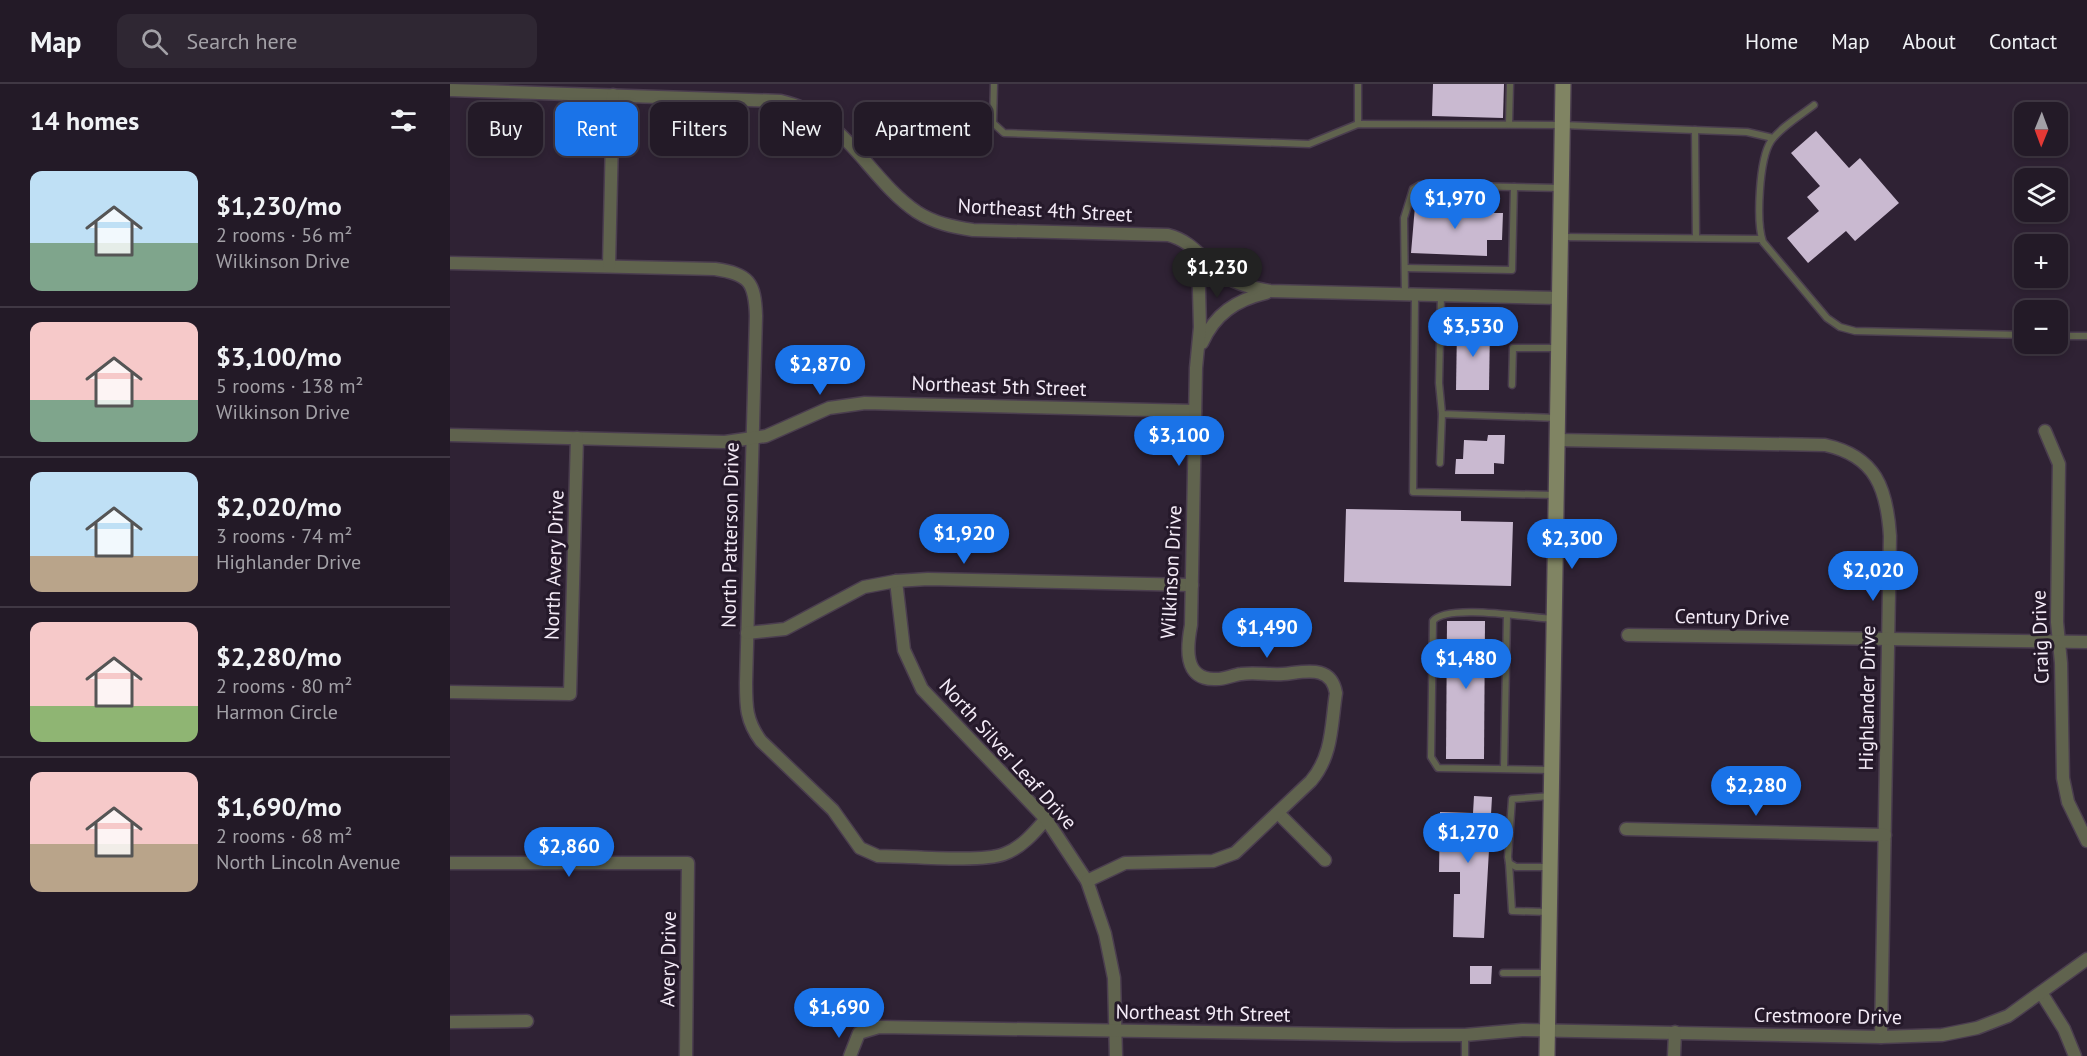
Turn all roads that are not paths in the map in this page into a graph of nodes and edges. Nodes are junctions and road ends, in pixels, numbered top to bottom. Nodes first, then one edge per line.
1 (994, 84) edge
2 (1359, 84) edge
3 (1510, 84) edge
4 (1563, 84) edge
5 (450, 90) edge
6 (613, 95) junction
7 (1814, 105) dead end
8 (1358, 124) junction
9 (1509, 124) junction
10 (1562, 124) junction
11 (1695, 130) junction
12 (1773, 138) junction
13 (1514, 187) junction
14 (1561, 188) junction
15 (1560, 237) junction
16 (1696, 238) junction
17 (1761, 239) junction
18 (1198, 252) junction
19 (450, 263) edge
20 (609, 266) junction
21 (1405, 268) junction
22 (1270, 291) junction
23 (1410, 296) junction
24 (1441, 296) junction
25 (1559, 298) junction
26 (2014, 335) edge
27 (2068, 336) edge
28 (2087, 336) edge
29 (1559, 348) junction
30 (1200, 349) junction
31 (1512, 385) dead end
32 (1195, 411) junction
33 (1442, 414) junction
34 (1558, 418) junction
35 (2044, 431) dead end
36 (450, 435) edge
37 (577, 438) junction
38 (752, 439) junction
39 (1558, 440) junction
40 (1440, 463) dead end
41 (1557, 495) junction
42 (896, 580) junction
43 (1192, 585) junction
44 (1507, 615) junction
45 (1555, 619) junction
46 (747, 633) junction
47 (1628, 635) dead end
48 (1888, 639) junction
49 (2060, 642) junction
50 (2087, 642) edge
51 (450, 692) edge
52 (1504, 768) junction
53 (1552, 770) junction
54 (1551, 796) junction
55 (1279, 814) junction
56 (1046, 819) junction
57 (1626, 829) dead end
58 (1885, 835) junction
59 (2087, 840) edge
60 (1325, 860) dead end
61 (450, 863) edge
62 (1509, 863) junction
63 (1550, 867) junction
64 (1087, 881) junction
65 (1549, 912) junction
66 (2087, 959) edge
67 (1503, 973) dead end
68 (1548, 973) junction
69 (2042, 993) junction
70 (527, 1021) dead end
71 (450, 1022) edge
72 (1547, 1030) junction
73 (1117, 1031) junction
74 (1675, 1032) junction
75 (1465, 1035) junction
76 (1881, 1037) junction
77 (686, 1056) edge
78 (850, 1056) edge
79 (1116, 1056) edge
80 (1465, 1056) edge
81 (1547, 1056) edge
82 (1674, 1056) edge
83 (2074, 1056) edge

1 - 8 lane
2 - 8 lane
3 - 9 lane
4 - 10 main road
5 - 6 street, Northeast 4th Street
6 - 18 street, Northeast 4th Street
6 - 20 street
7 - 12 lane
8 - 9 lane
9 - 10 lane
10 - 11 lane
10 - 14 main road
11 - 12 lane
11 - 16 lane
12 - 17 lane
13 - 14 lane
13 - 21 lane
13 - 21 lane
14 - 15 main road
15 - 16 lane
15 - 25 main road
16 - 17 lane
17 - 26 lane
18 - 22 street, Northeast 4th Street
18 - 30 street, Wilkinson Drive
19 - 20 street, North Patterson Drive
20 - 38 street, North Patterson Drive
21 - 23 lane
22 - 23 street, Northeast 4th Street
22 - 30 street
23 - 24 street, Northeast 4th Street
23 - 41 lane
24 - 25 street, Northeast 4th Street
24 - 33 lane
25 - 29 main road
27 - 28 lane
29 - 31 lane
29 - 34 main road
30 - 32 street, Wilkinson Drive
32 - 38 street, Northeast 5th Street
32 - 43 street, Wilkinson Drive
33 - 34 lane
33 - 40 lane
34 - 39 main road
35 - 49 street, Craig Drive
36 - 37 street, Northeast 5th Street
37 - 38 street, Northeast 5th Street
37 - 51 street, North Avery Drive
38 - 46 street, North Patterson Drive
39 - 41 main road
39 - 48 street, Highlander Drive
41 - 45 main road
42 - 43 street
42 - 46 street
42 - 56 street, North Silver Leaf Drive
43 - 55 street, Wilkinson Drive
44 - 45 lane
44 - 52 lane
44 - 52 lane
45 - 53 main road
46 - 56 street, North Patterson Drive
47 - 48 street, Century Drive
48 - 49 street, Century Drive
48 - 58 street, Highlander Drive
49 - 50 street, Century Drive
49 - 59 street, Craig Drive
52 - 53 lane
53 - 54 main road
54 - 62 lane
54 - 63 main road
55 - 60 street
55 - 64 street, Wilkinson Drive
56 - 64 street, North Silver Leaf Drive
57 - 58 street
58 - 76 street, Highlander Drive
61 - 77 street, Avery Drive
62 - 63 lane
62 - 65 lane
63 - 65 main road
64 - 73 street, North Silver Leaf Drive
65 - 68 main road
66 - 69 street, Crestmoore Drive
67 - 68 lane
68 - 72 main road
69 - 76 street, Crestmoore Drive
69 - 83 street
70 - 71 street
72 - 74 street, Crestmoore Drive
72 - 75 street, Northeast 9th Street
72 - 81 main road
73 - 75 street, Northeast 9th Street
73 - 78 street, Northeast 9th Street
73 - 79 street, North Silver Leaf Drive
74 - 76 street, Crestmoore Drive
74 - 82 street
75 - 80 lane

